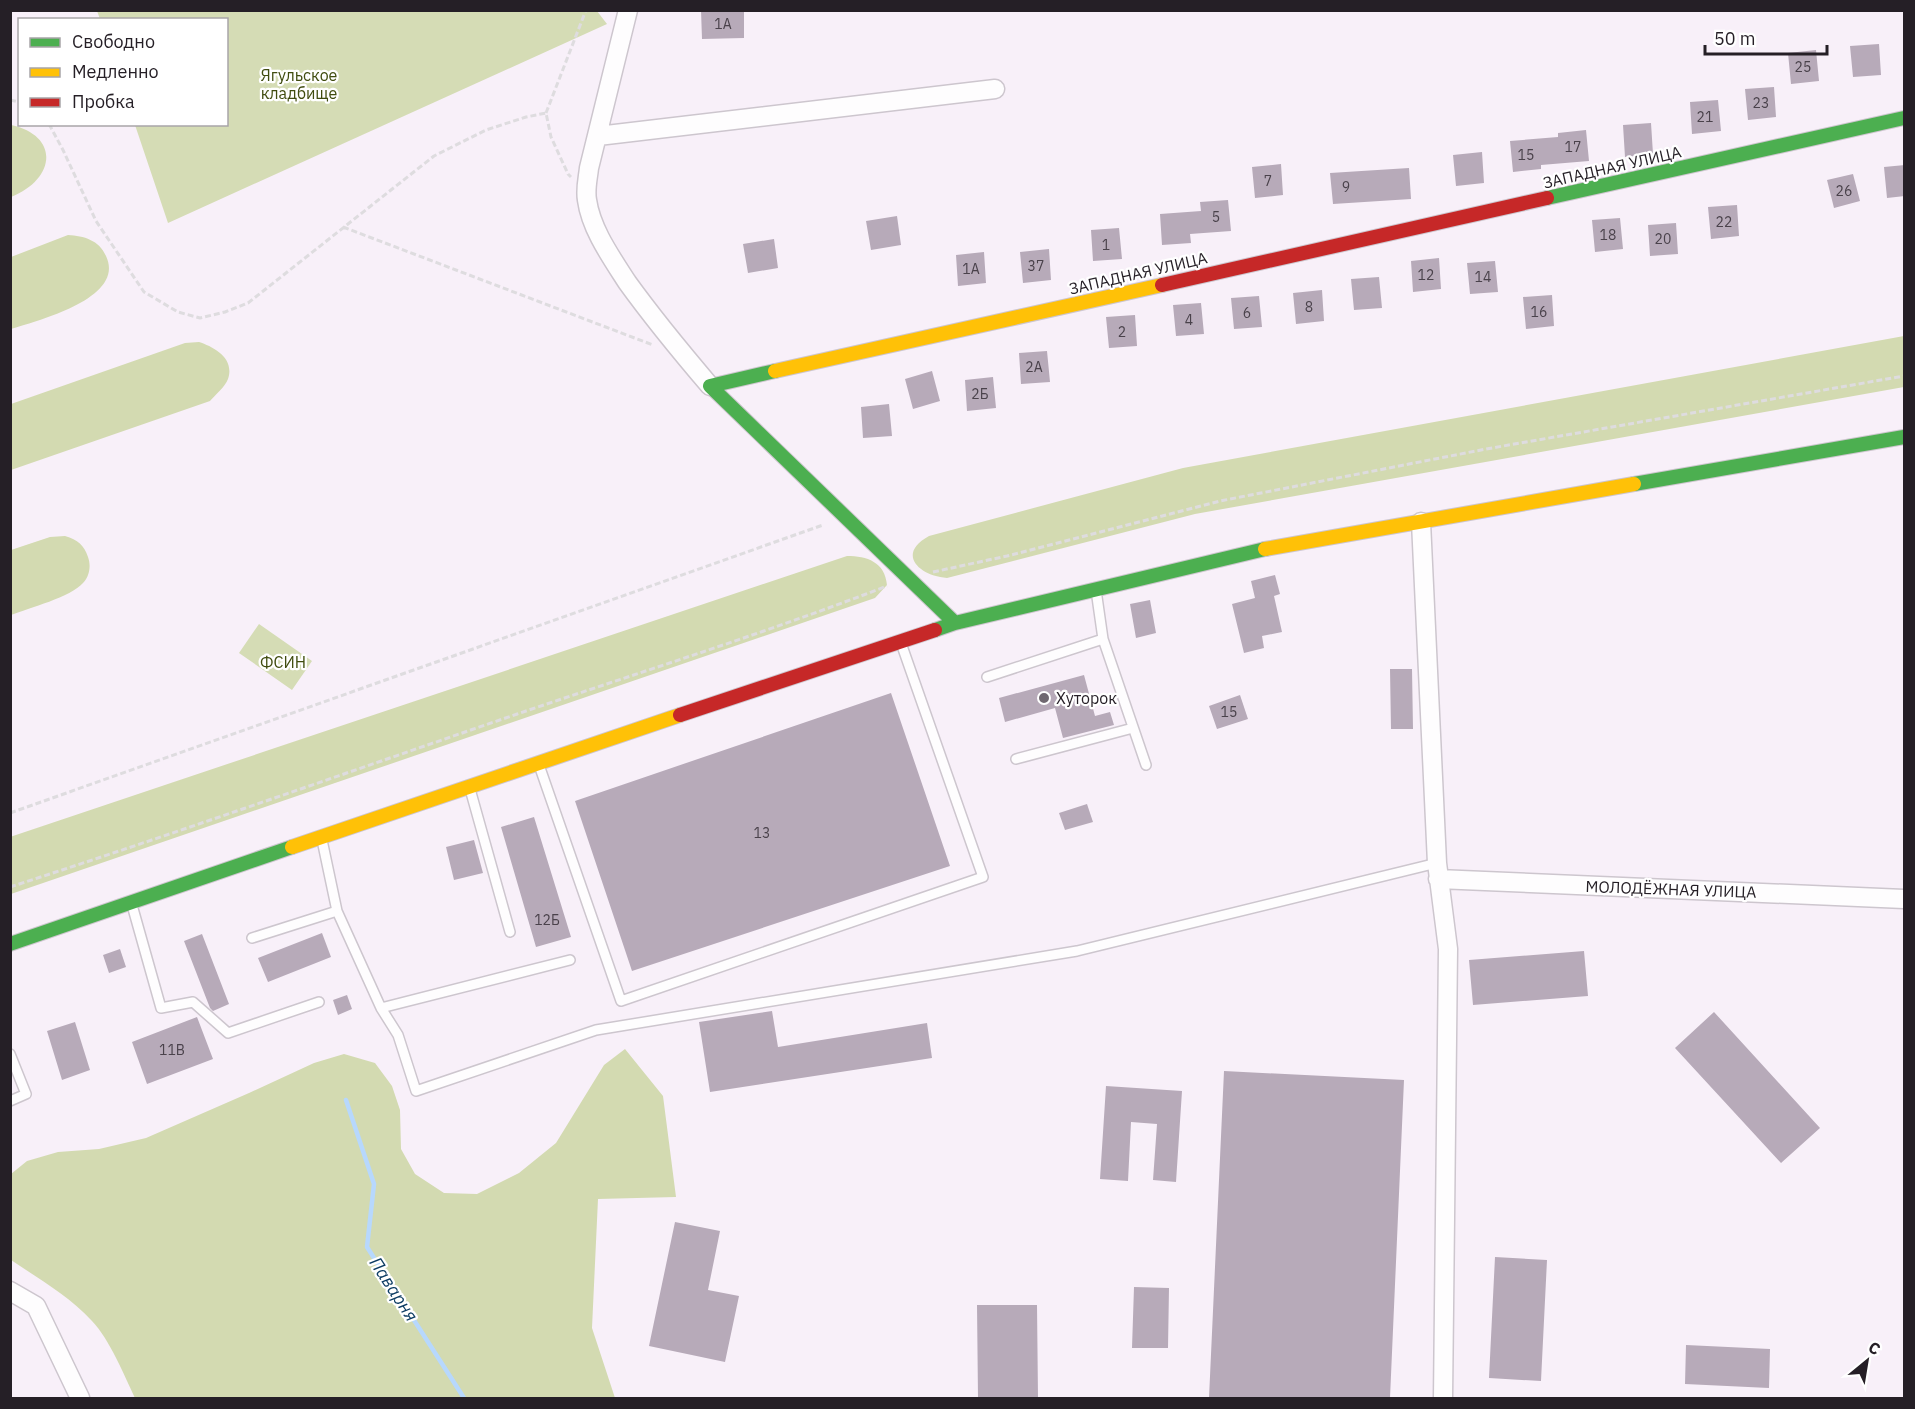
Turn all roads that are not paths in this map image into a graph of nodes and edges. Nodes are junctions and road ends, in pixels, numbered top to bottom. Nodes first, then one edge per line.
1 (628, 10) edge
2 (995, 89) dead end
3 (1905, 118) edge
4 (598, 136) junction
5 (710, 386) junction
6 (1905, 437) edge
7 (1421, 522) junction
8 (1096, 588) junction
9 (955, 623) junction
10 (1103, 639) junction
11 (900, 641) junction
12 (987, 677) dead end
13 (1133, 728) junction
14 (1016, 759) dead end
15 (538, 763) junction
16 (1146, 765) dead end
17 (469, 787) junction
18 (321, 837) junction
19 (1437, 871) junction
20 (1905, 899) edge
21 (131, 903) junction
22 (337, 911) junction
23 (510, 932) dead end
24 (252, 938) dead end
25 (10, 944) edge
26 (570, 960) dead end
27 (319, 1002) dead end
28 (381, 1008) junction
29 (10, 1054) edge
30 (10, 1101) edge
31 (10, 1291) edge
32 (80, 1398) edge
33 (1443, 1398) edge

1 - 4 street
2 - 4 street
3 - 5 street, ЗАПАДНАЯ УЛИЦА
4 - 5 street
5 - 9 street
6 - 7 street
7 - 8 street
7 - 19 street
8 - 9 street
8 - 10 lane
9 - 11 street
10 - 12 lane
10 - 13 lane
11 - 15 street
11 - 15 lane
13 - 14 lane
13 - 16 lane
15 - 17 street
17 - 18 street
17 - 23 lane
18 - 21 street
18 - 22 lane
19 - 20 street, МОЛОДЁЖНАЯ УЛИЦА
19 - 28 lane
19 - 33 street
21 - 25 street
21 - 27 lane
22 - 24 lane
22 - 28 lane
26 - 28 lane
29 - 30 lane
31 - 32 street

